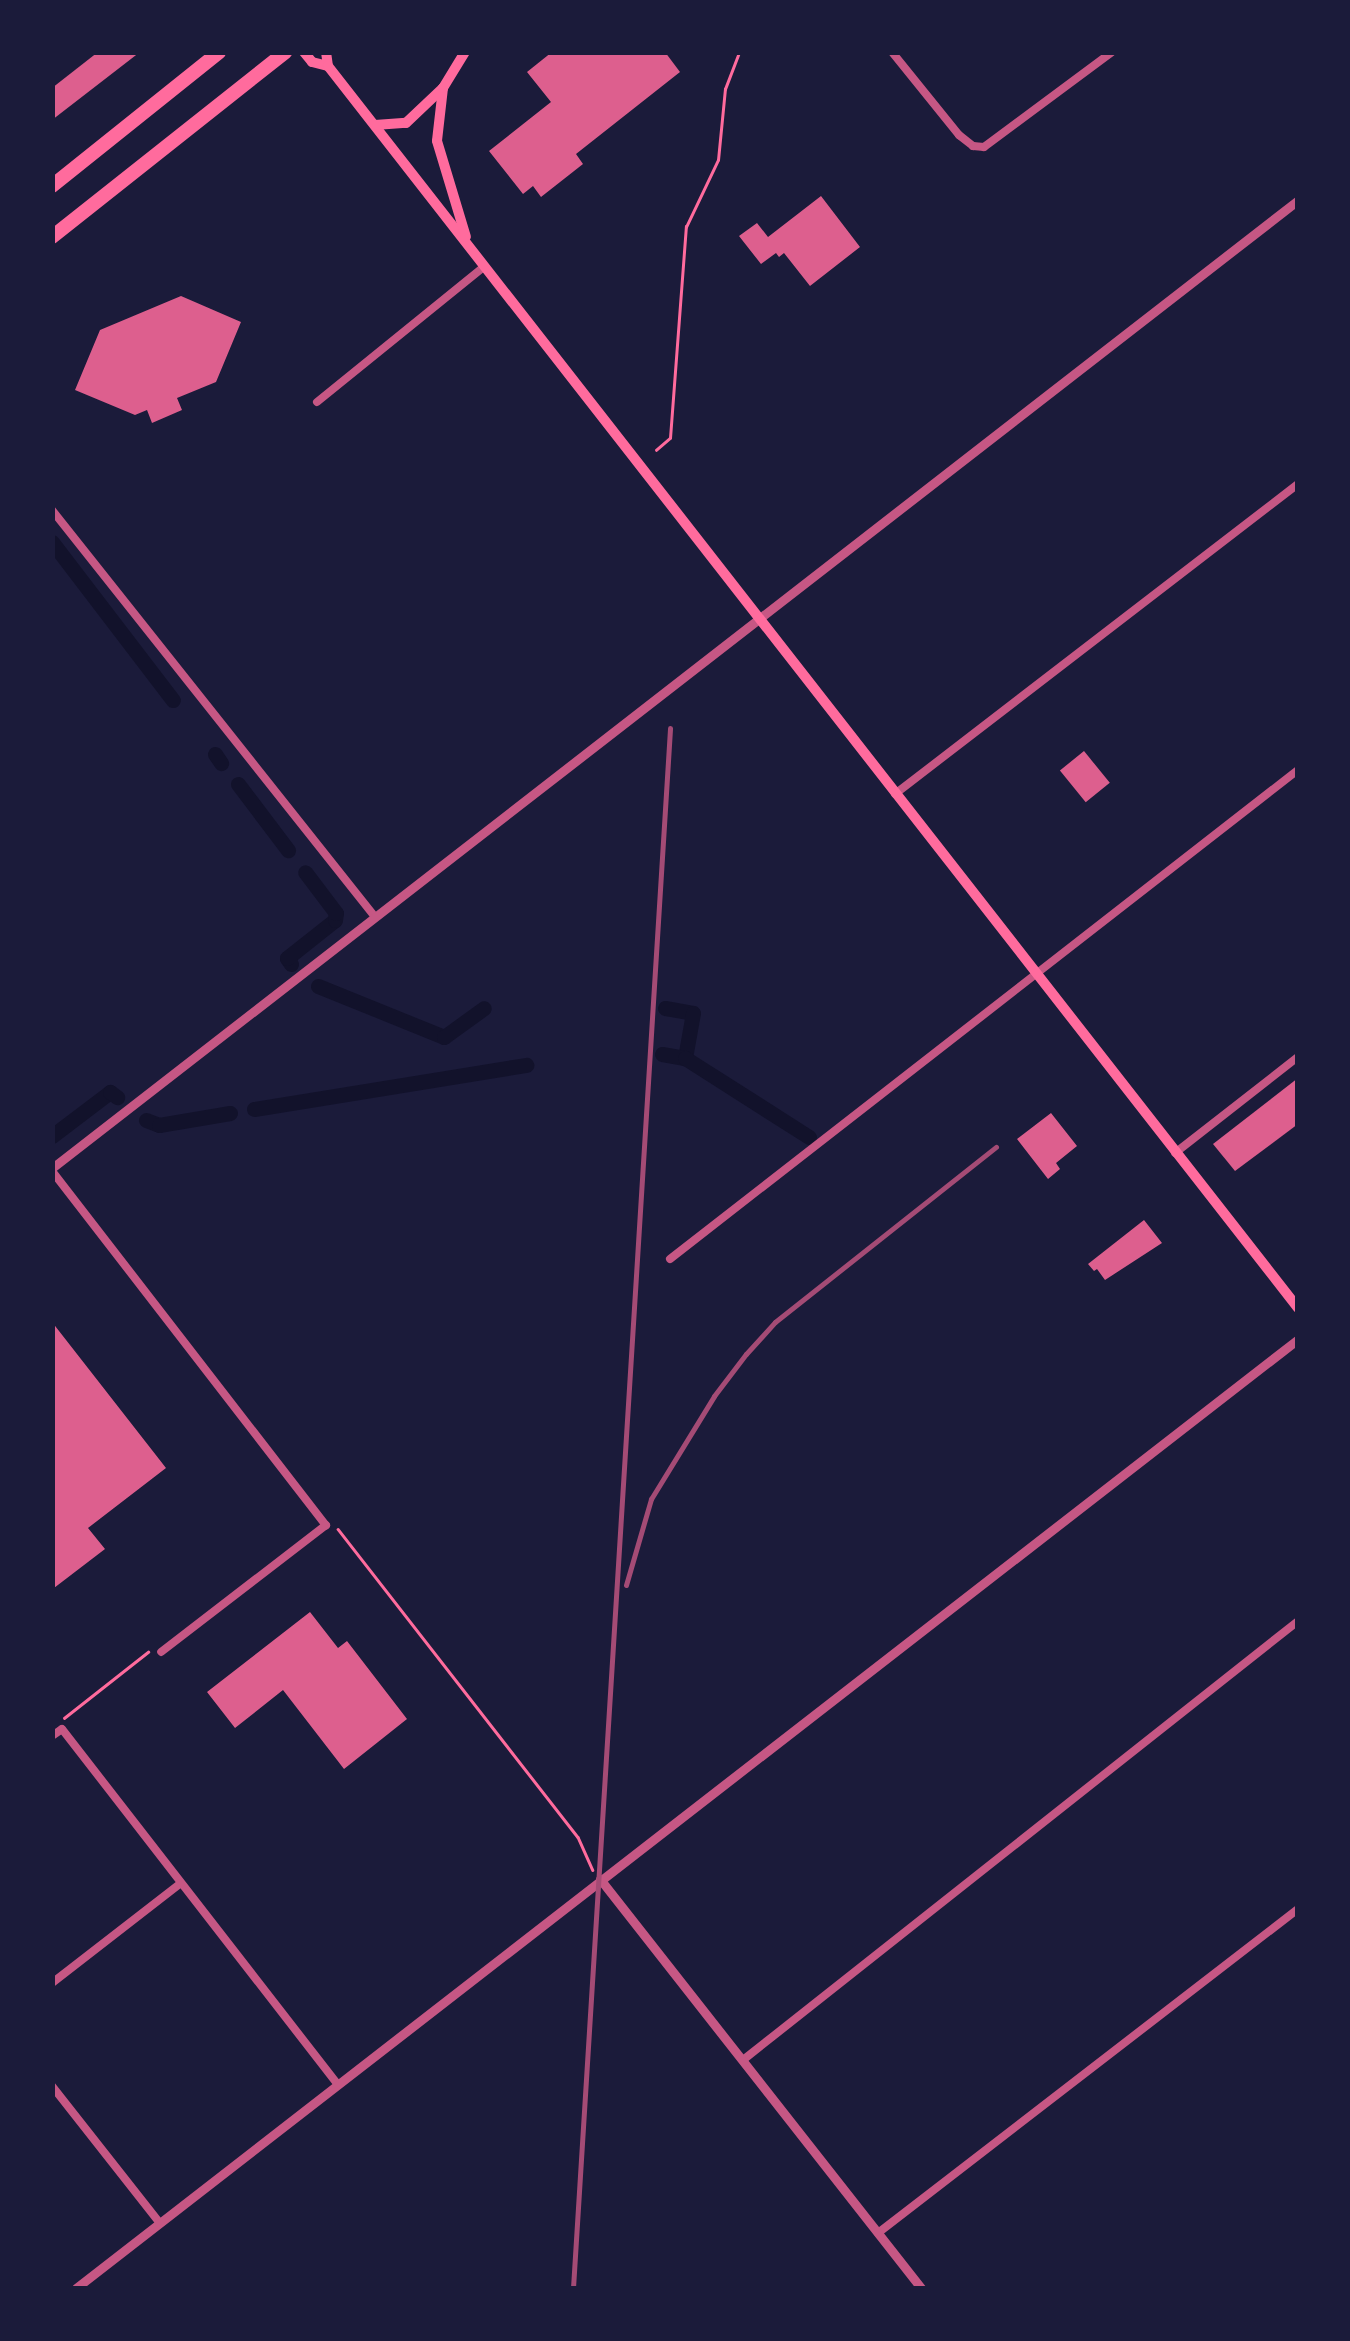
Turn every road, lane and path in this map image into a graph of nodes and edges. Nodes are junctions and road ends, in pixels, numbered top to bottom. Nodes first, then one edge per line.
1 (219, 52) edge
2 (286, 52) edge
3 (304, 52) edge
4 (326, 52) edge
5 (465, 52) edge
6 (739, 52) edge
7 (892, 52) edge
8 (1112, 52) edge
9 (330, 69) junction
10 (443, 88) junction
11 (375, 125) junction
12 (52, 186) edge
13 (1298, 200) edge
14 (52, 238) edge
15 (469, 247) junction
16 (484, 267) junction
17 (317, 402) dead end
18 (656, 450) dead end
19 (1298, 484) edge
20 (52, 510) edge
21 (759, 619) junction
22 (1298, 770) edge
23 (896, 794) junction
24 (375, 917) junction
25 (1035, 974) junction
26 (1298, 1058) edge
27 (1175, 1154) junction
28 (52, 1170) edge
29 (670, 1259) dead end
30 (1298, 1308) edge
31 (1298, 1338) edge
32 (326, 1525) junction
33 (1298, 1621) edge
34 (161, 1652) joint
35 (62, 1729) junction
36 (52, 1736) edge
37 (600, 1879) junction
38 (181, 1882) junction
39 (1298, 1909) edge
40 (52, 1982) edge
41 (743, 2060) junction
42 (337, 2084) junction
43 (52, 2086) edge
44 (158, 2222) junction
45 (878, 2233) junction
46 (76, 2288) edge
47 (921, 2288) edge

1 - 12 highway
2 - 14 highway
3 - 9 main road
4 - 9 main road
5 - 10 main road
6 - 18 path
7 - 8 street
9 - 11 main road
10 - 11 main road
10 - 15 main road
11 - 15 main road
13 - 21 street
15 - 16 main road
16 - 17 street
16 - 21 main road
19 - 23 street
20 - 24 street
21 - 23 main road
21 - 24 street
22 - 25 street
23 - 25 main road
24 - 28 street
25 - 27 main road
25 - 29 street
26 - 27 street
27 - 30 main road
28 - 32 street
31 - 37 street
32 - 34 street
32 - 37 path
33 - 41 street
34 - 35 path
35 - 36 street
35 - 38 street
37 - 41 street
37 - 42 street
38 - 40 street
38 - 42 street
39 - 45 street
41 - 45 street
42 - 44 street
43 - 44 street
44 - 46 street
45 - 47 street

